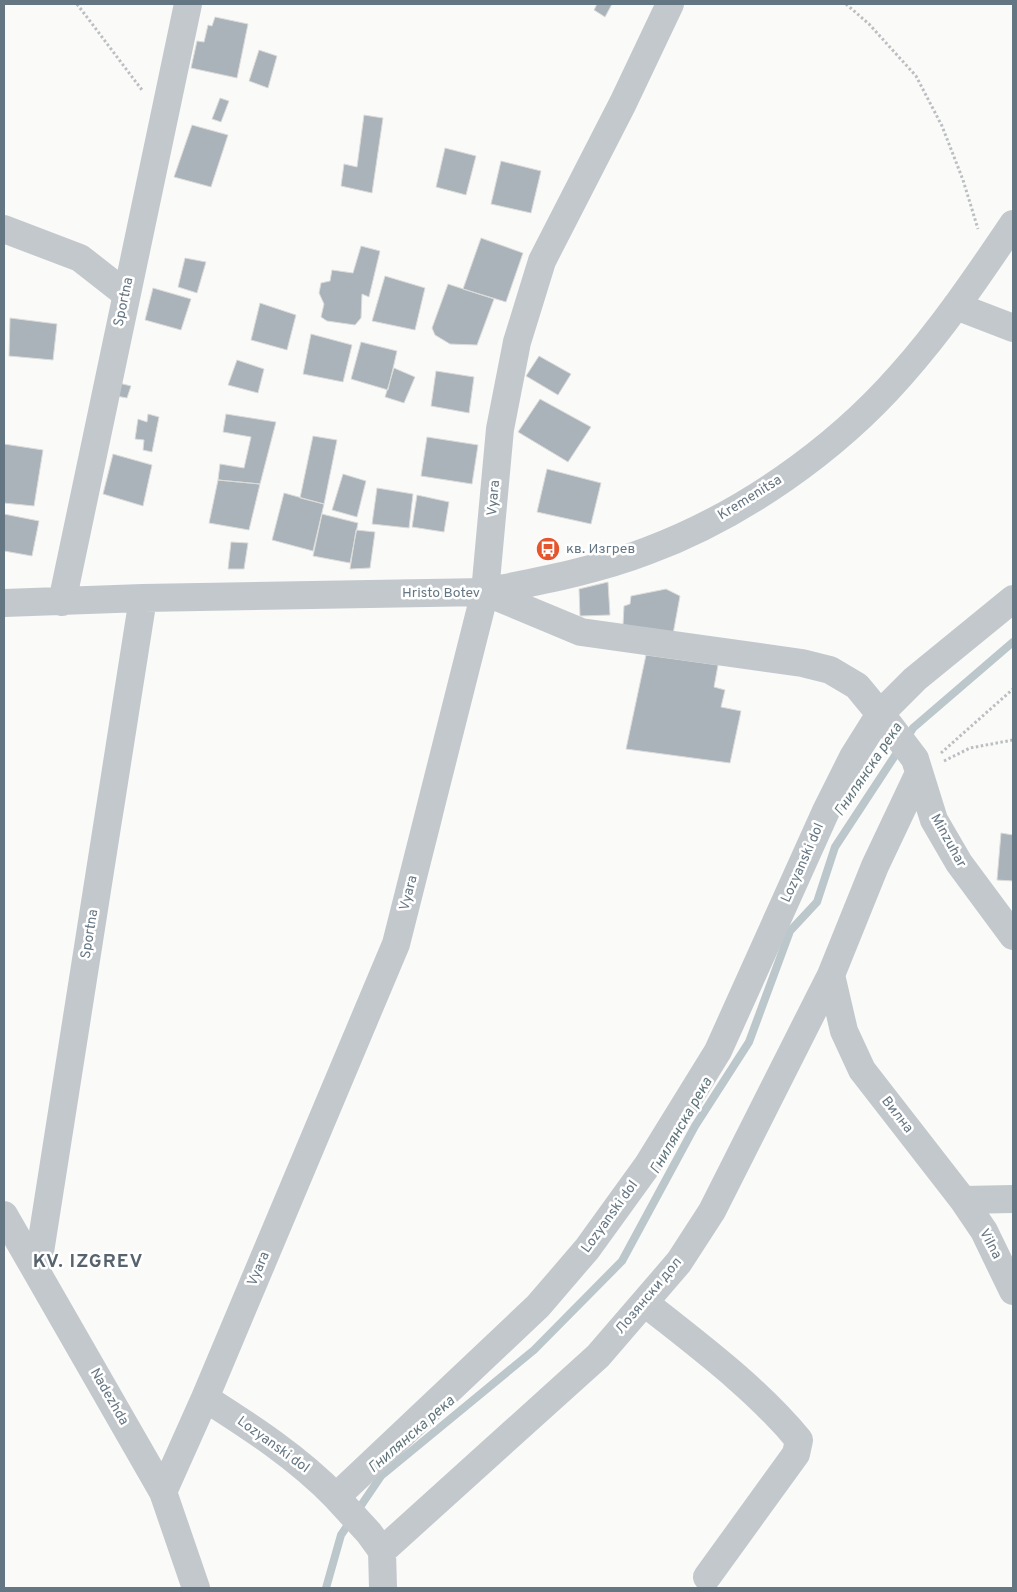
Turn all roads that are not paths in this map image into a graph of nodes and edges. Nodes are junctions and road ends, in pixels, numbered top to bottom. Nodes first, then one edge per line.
1 (188, 4) edge
2 (670, 4) edge
3 (1013, 224) edge
4 (4, 229) edge
5 (126, 294) junction
6 (956, 306) junction
7 (1013, 328) edge
8 (485, 592) junction
9 (143, 598) junction
10 (1013, 599) edge
11 (62, 602) junction
12 (4, 603) edge
13 (885, 720) junction
14 (916, 766) junction
15 (1013, 936) edge
16 (831, 975) junction
17 (1013, 1199) edge
18 (963, 1200) junction
19 (4, 1215) edge
20 (36, 1271) junction
21 (1013, 1291) edge
22 (645, 1303) junction
23 (205, 1398) junction
24 (163, 1492) junction
25 (340, 1502) junction
26 (375, 1542) junction
27 (707, 1577) dead end
28 (196, 1588) edge
29 (383, 1588) edge

1 - 5 street, Sportna
2 - 8 street, Vyara
3 - 6 street, Kremenitsa
4 - 5 street
5 - 11 street, Sportna
6 - 7 street
6 - 8 street, Kremenitsa
8 - 9 street, Hristo Botev
8 - 13 street, Hristo Botev
8 - 23 street, Vyara
9 - 11 street, Hristo Botev
9 - 20 street, Sportna
10 - 13 street, Lozyanski dol
11 - 12 street, Hristo Botev
13 - 14 street, Minzuhar
13 - 25 street, Lozyanski dol
14 - 15 street, Minzuhar
14 - 16 street
16 - 18 street, Вилна
16 - 22 street, Лозянски дол
17 - 18 street
18 - 21 street, Vilna
19 - 20 street, Nadezhda
20 - 24 street, Nadezhda
22 - 26 street, Лозянски дол
22 - 27 street
23 - 24 street, Vyara
23 - 25 street, Lozyanski dol
24 - 28 street, Nadezhda
25 - 26 street
26 - 29 street

